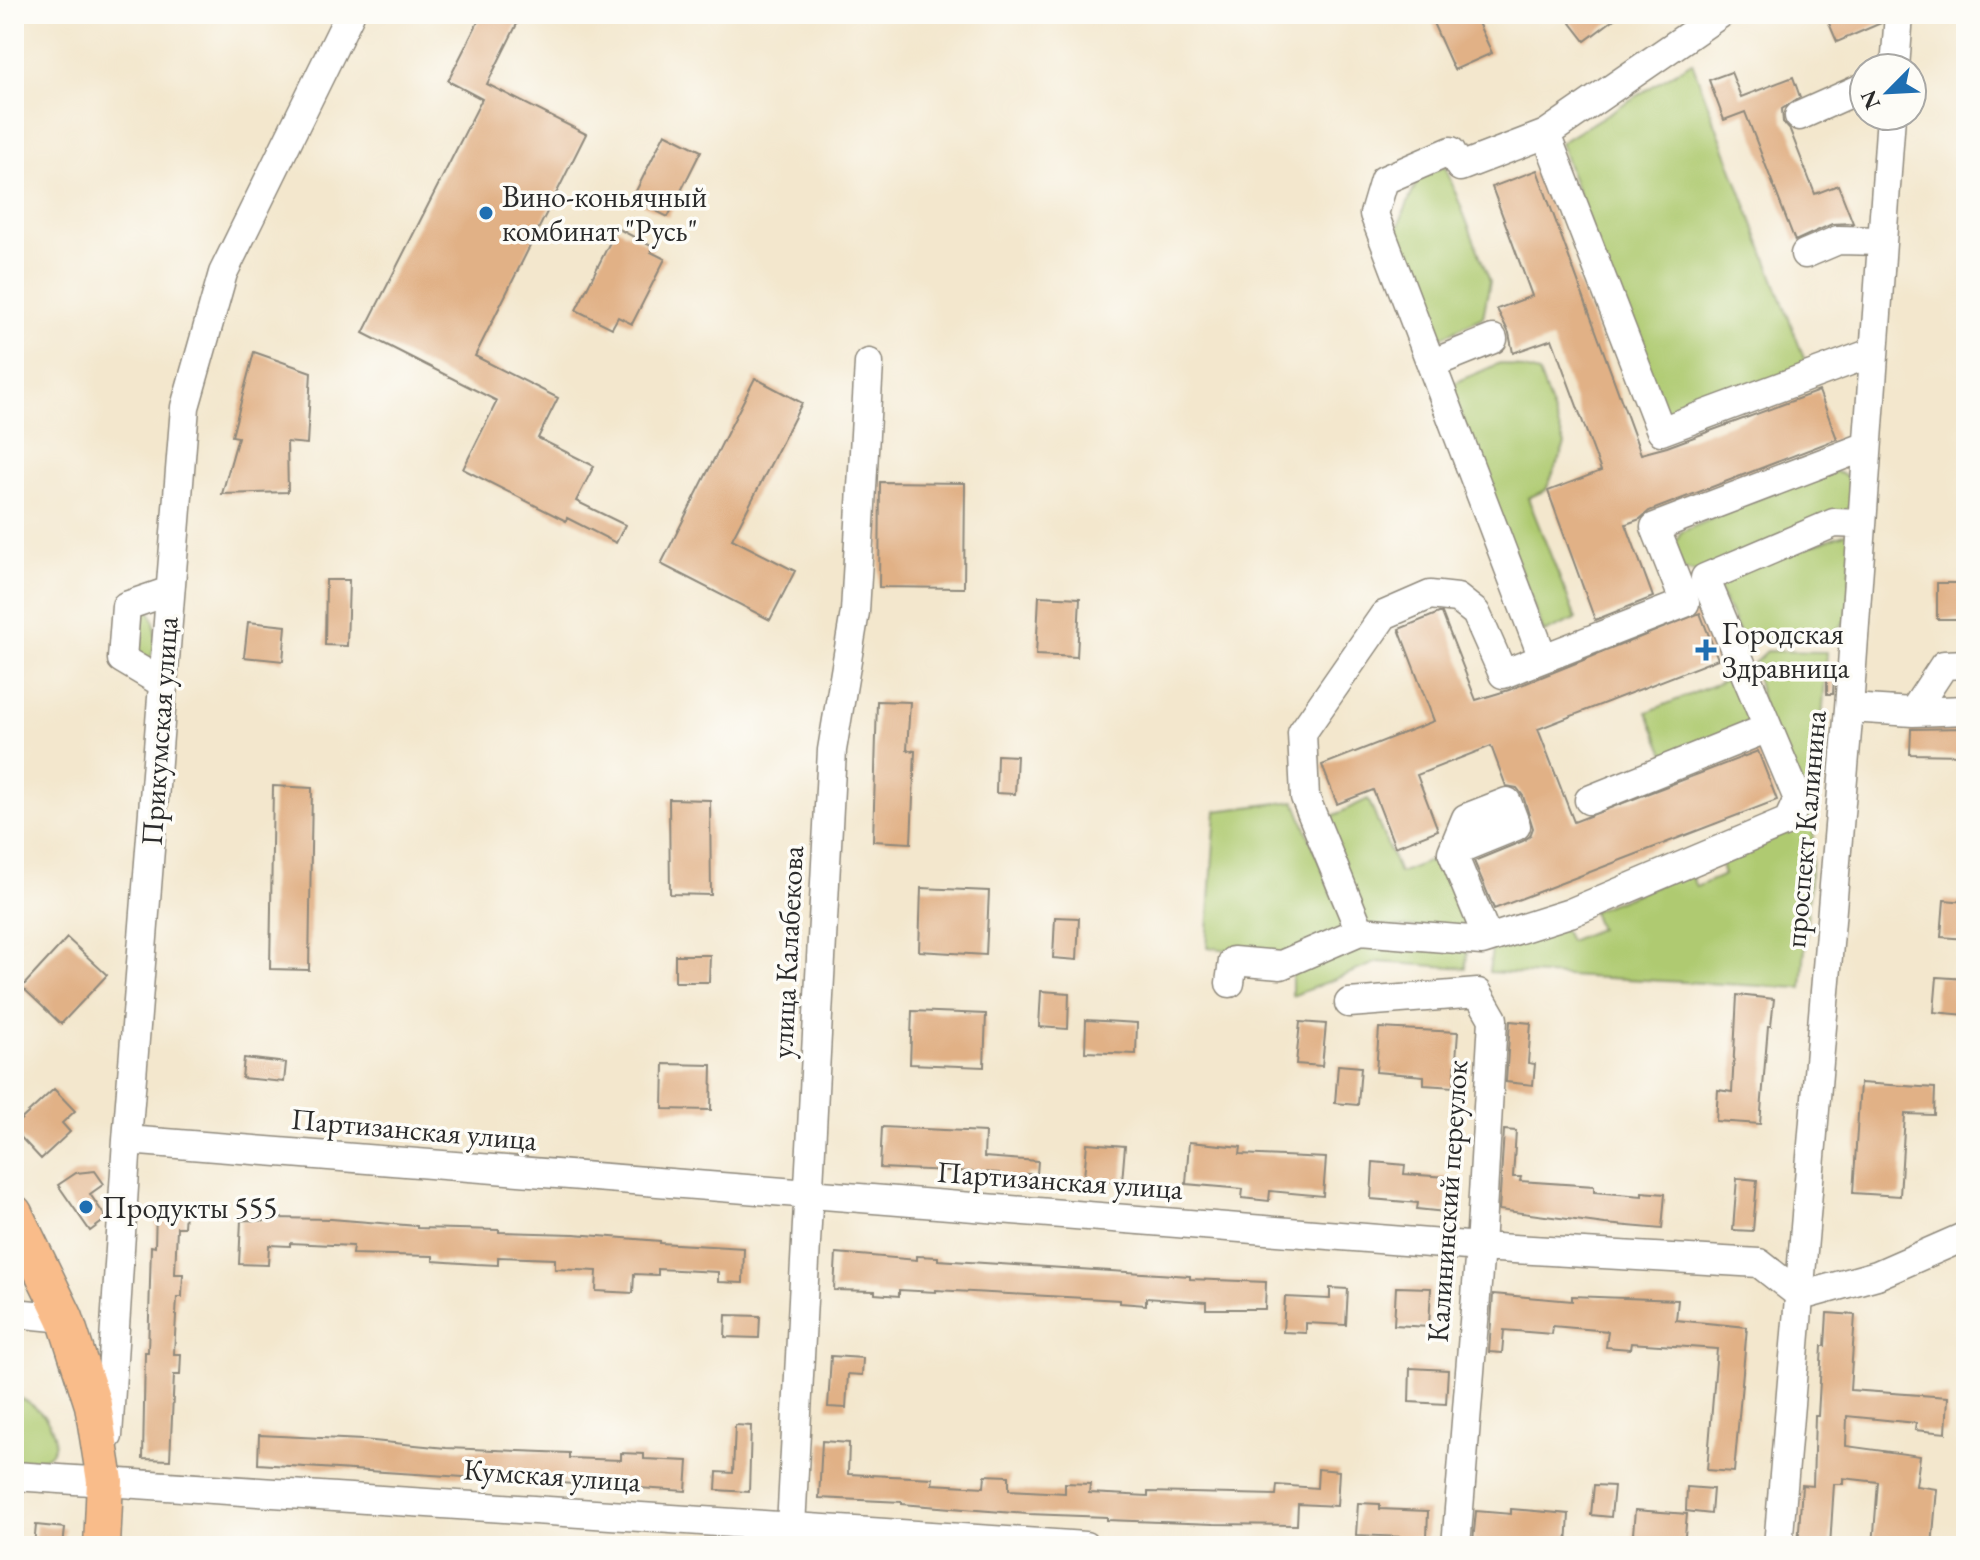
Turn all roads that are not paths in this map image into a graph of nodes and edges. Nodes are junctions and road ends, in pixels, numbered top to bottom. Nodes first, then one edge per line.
1 (350, 14) edge
2 (1720, 14) edge
3 (1899, 14) edge
4 (1896, 52) edge
5 (1848, 94) edge
6 (1799, 116) dead end
7 (1890, 132) edge
8 (1546, 134) junction
9 (1882, 241) junction
10 (1805, 254) dead end
11 (1493, 339) dead end
12 (1874, 352) junction
13 (869, 363) dead end
14 (1431, 364) junction
15 (1867, 446) junction
16 (1861, 524) junction
17 (170, 591) junction
18 (1699, 599) junction
19 (1543, 658) junction
20 (1966, 664) edge
21 (164, 684) junction
22 (1849, 708) junction
23 (1966, 710) edge
24 (1913, 712) junction
25 (1768, 728) junction
26 (1589, 800) dead end
27 (1452, 852) dead end
28 (1360, 931) junction
29 (1488, 939) junction
30 (1230, 983) dead end
31 (1349, 1003) dead end
32 (127, 1140) junction
33 (808, 1195) junction
34 (14, 1213) edge
35 (1966, 1236) edge
36 (1480, 1247) junction
37 (1801, 1296) junction
38 (14, 1313) edge
39 (65, 1318) junction
40 (14, 1476) edge
41 (105, 1481) junction
42 (791, 1535) edge
43 (102, 1546) edge
44 (1085, 1546) edge
45 (1456, 1546) edge
46 (1778, 1546) edge

1 - 17 street, Прикумская улица
2 - 8 street
3 - 4 street
5 - 6 street
7 - 9 street, проспект Калинина
8 - 12 street
8 - 14 street
9 - 10 street
9 - 12 street, проспект Калинина
11 - 14 street
12 - 15 street, проспект Калинина
13 - 33 street, улица Калабекова
14 - 19 street
15 - 16 street, проспект Калинина
15 - 18 street
16 - 18 street
16 - 22 street, проспект Калинина
17 - 21 street, Прикумская улица
17 - 21 street
18 - 19 street
18 - 25 street
19 - 28 street
20 - 24 street
21 - 32 street, Прикумская улица
22 - 24 street
22 - 37 street, проспект Калинина
23 - 24 street
25 - 26 street
25 - 29 street
27 - 29 street
28 - 29 street
28 - 30 street
31 - 36 street, Калининский переулок
32 - 33 street, Партизанская улица
32 - 41 street, Прикумская улица
33 - 36 street, Партизанская улица
33 - 42 street, улица Калабекова
34 - 39 main road, Прикумская улица
35 - 37 street
36 - 37 street, Партизанская улица
36 - 45 street, Калининский переулок
37 - 46 street, проспект Калинина
38 - 39 street
39 - 41 main road, Прикумская улица
40 - 41 street, Кумская улица
41 - 42 street, Кумская улица
41 - 43 main road, Прикумская улица
42 - 44 street, Кумская улица

